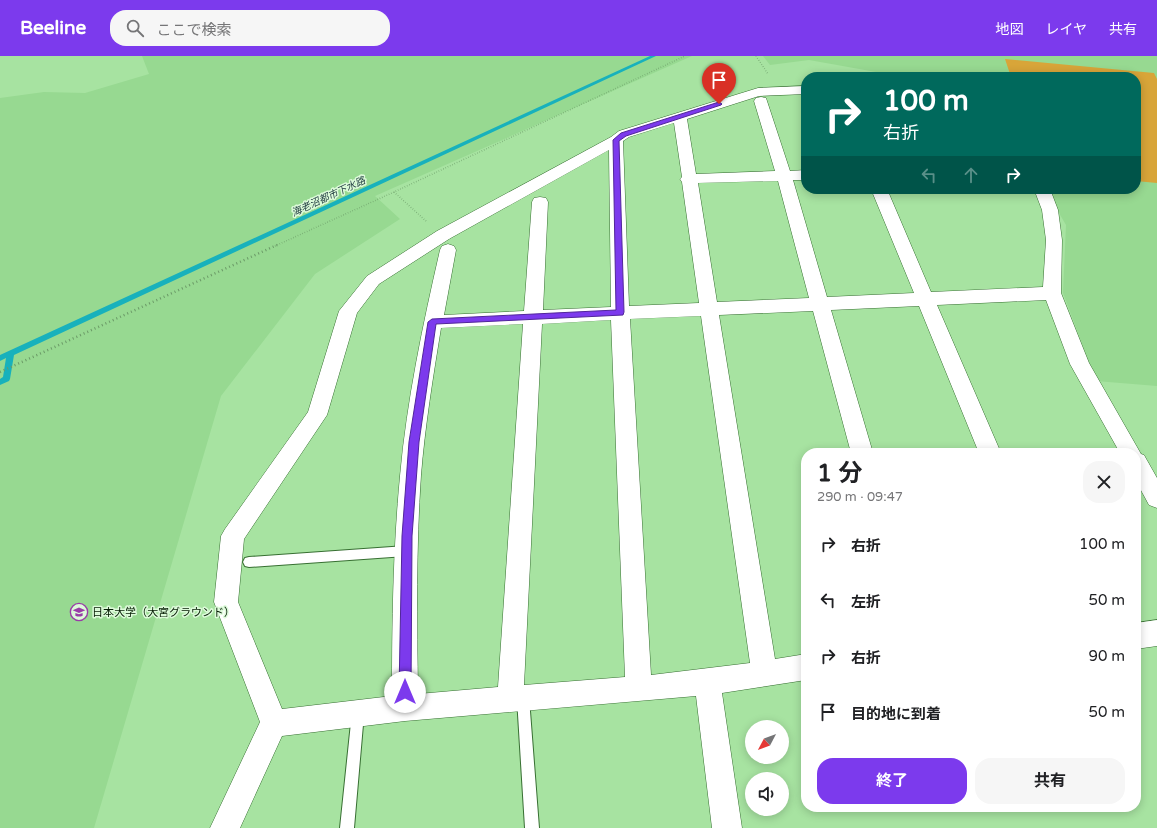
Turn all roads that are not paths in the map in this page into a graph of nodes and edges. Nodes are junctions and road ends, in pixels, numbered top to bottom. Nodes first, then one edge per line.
1 (801, 90) edge
2 (761, 101) dead end
3 (680, 116) junction
4 (616, 140) junction
5 (801, 175) edge
6 (784, 176) junction
7 (688, 180) junction
8 (881, 194) edge
9 (1044, 194) edge
10 (540, 202) dead end
11 (445, 243) junction
12 (1052, 293) junction
13 (925, 298) junction
14 (820, 303) junction
15 (709, 308) junction
16 (620, 312) junction
17 (533, 317) junction
18 (432, 322) junction
19 (861, 448) edge
20 (988, 448) edge
21 (1128, 448) edge
22 (1141, 470) edge
23 (1157, 498) edge
24 (406, 551) junction
25 (249, 562) dead end
26 (1157, 633) edge
27 (1141, 635) edge
28 (801, 668) edge
29 (764, 673) junction
30 (707, 682) junction
31 (639, 689) junction
32 (516, 698) junction
33 (405, 708) junction
34 (358, 713) junction
35 (274, 723) junction
36 (225, 828) edge
37 (347, 828) edge
38 (532, 828) edge
39 (727, 828) edge

1 - 3 street
2 - 6 street
3 - 4 street
3 - 7 street
4 - 11 street
4 - 16 street
5 - 6 street
6 - 7 street
6 - 14 street
7 - 15 street
8 - 13 street
9 - 12 street
10 - 17 street
11 - 18 street
11 - 35 street
12 - 13 street
12 - 21 street
13 - 14 street
13 - 20 street
14 - 15 street
14 - 19 street
15 - 16 street
15 - 29 street
16 - 17 street
16 - 31 street
17 - 18 street
17 - 32 street
18 - 24 street
22 - 23 street
24 - 25 lane
24 - 33 street
26 - 27 street
28 - 29 street
29 - 30 street
30 - 31 street
30 - 39 street
31 - 32 street
32 - 33 street
32 - 38 lane
33 - 34 street
34 - 35 street
34 - 37 lane
35 - 36 street

